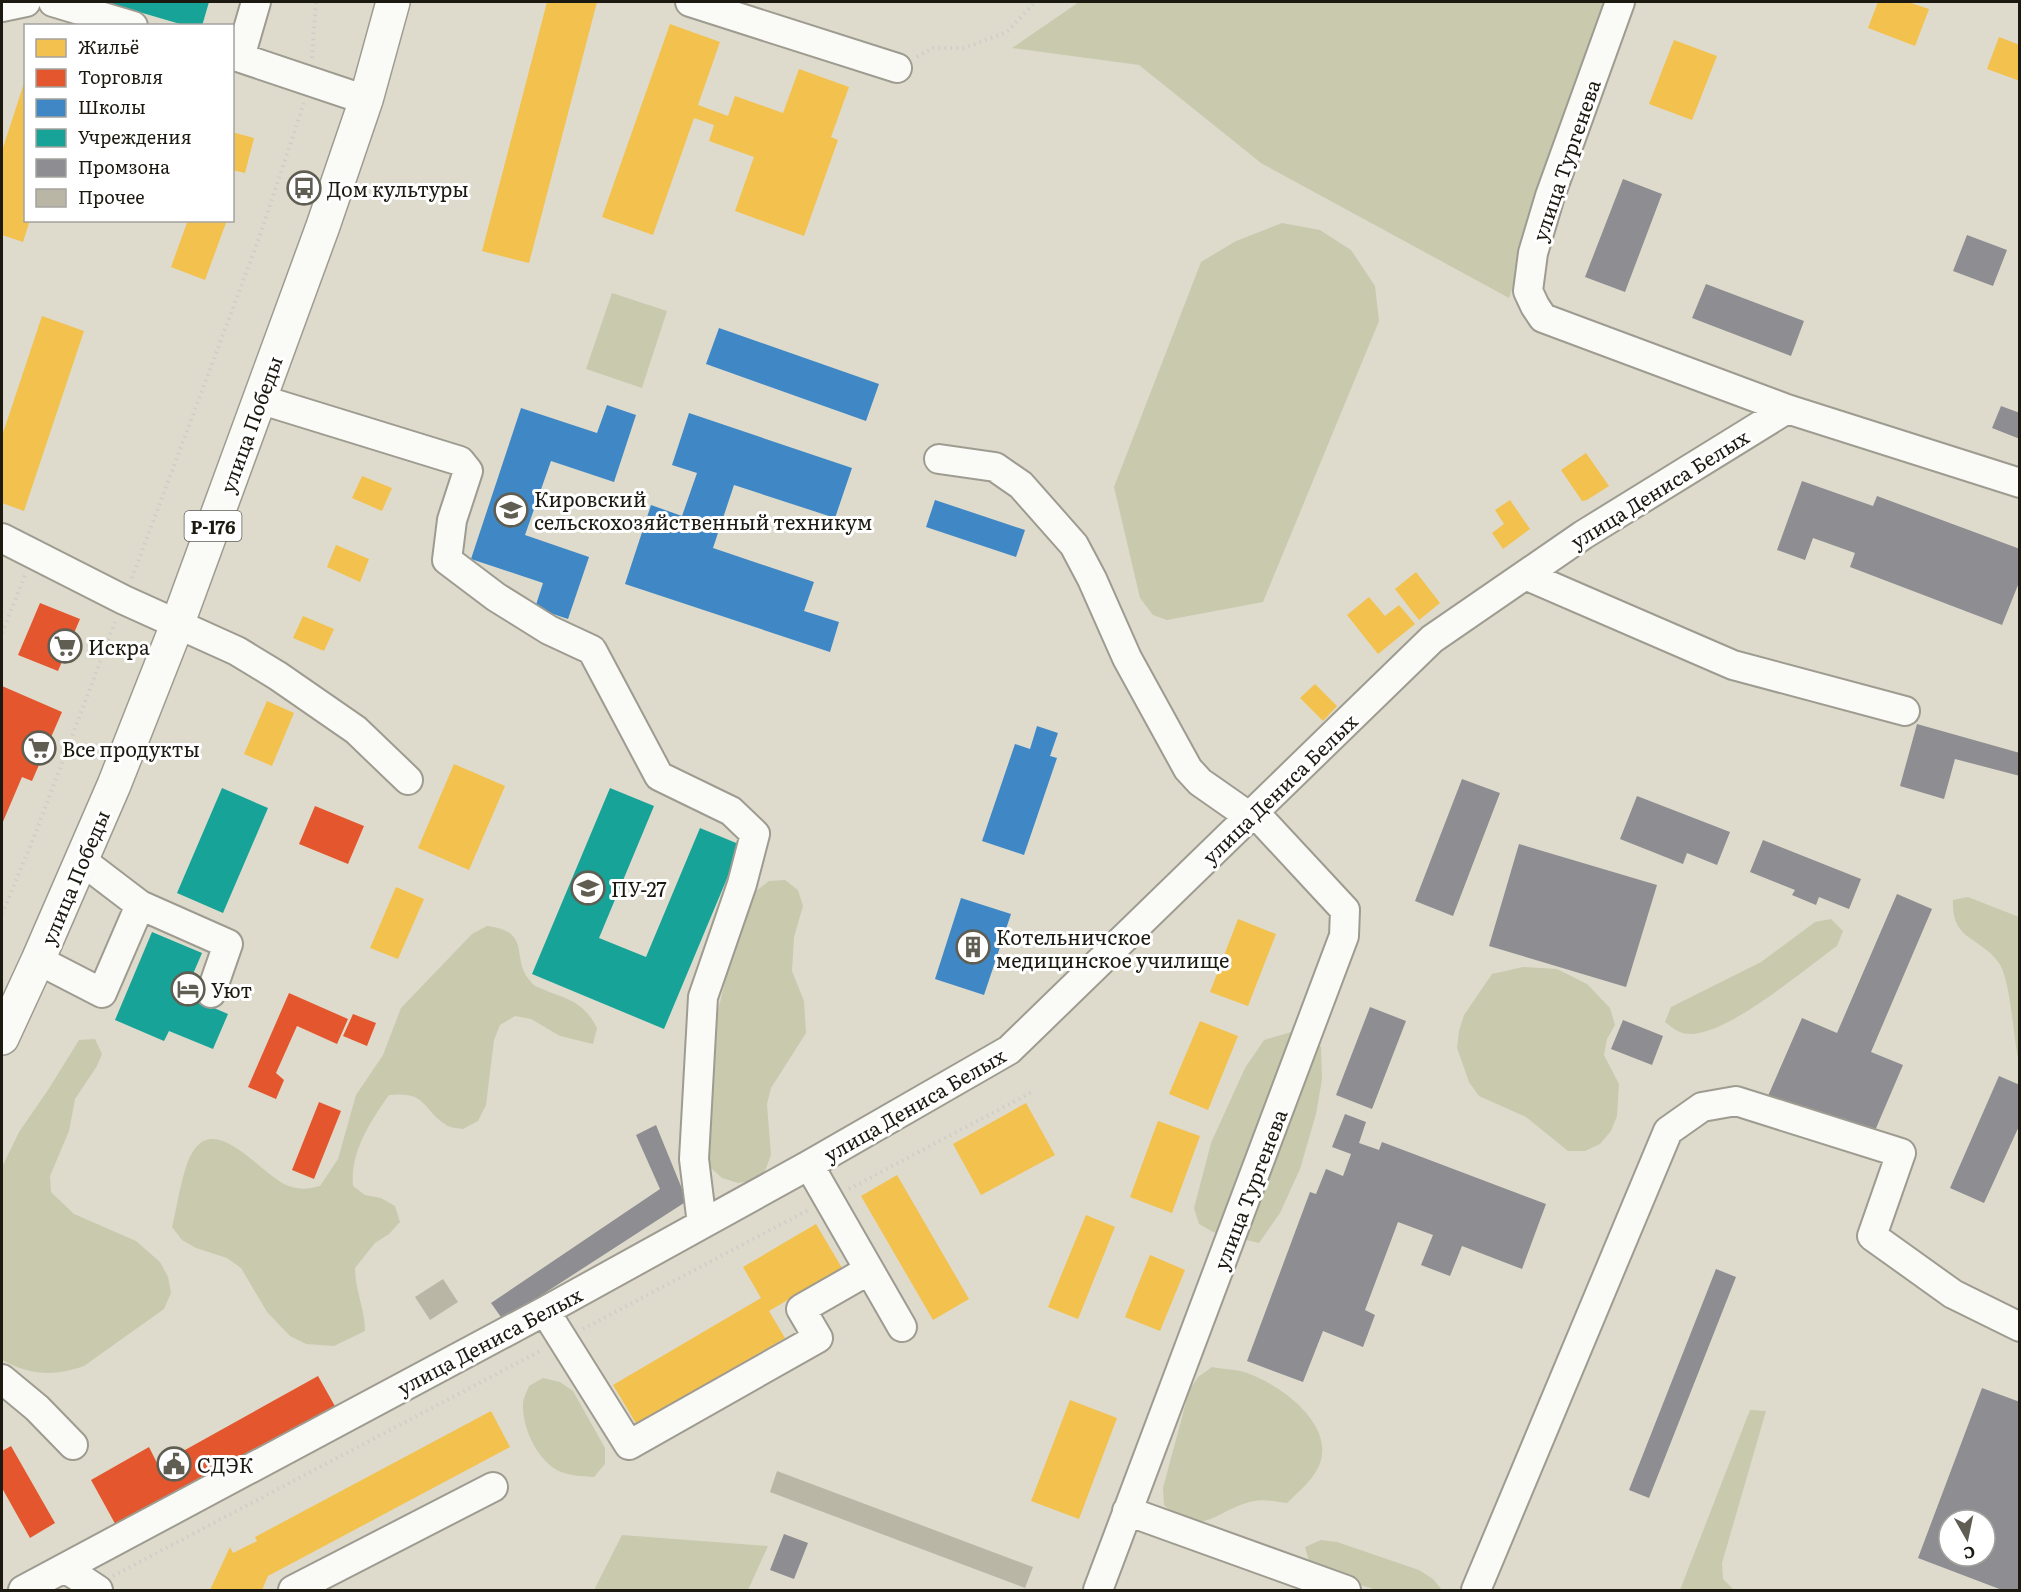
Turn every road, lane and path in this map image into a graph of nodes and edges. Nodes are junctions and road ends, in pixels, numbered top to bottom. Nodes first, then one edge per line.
1 (26, 2) edge
2 (53, 2) edge
3 (256, 2) edge
4 (316, 2) edge
5 (690, 2) edge
6 (1035, 2) edge
7 (1620, 2) edge
8 (387, 3) edge
9 (2, 7) edge
10 (126, 24) edge
11 (236, 56) edge
12 (897, 68) joint
13 (311, 83) junction
14 (366, 100) junction
15 (259, 399) junction
16 (1787, 409) junction
17 (939, 459) dead end
18 (2019, 483) edge
19 (2, 538) edge
20 (33, 555) junction
21 (1525, 575) junction
22 (124, 600) junction
23 (177, 625) junction
24 (2, 633) edge
25 (1905, 711) dead end
26 (408, 780) dead end
27 (1252, 815) junction
28 (81, 860) junction
29 (140, 905) junction
30 (2, 914) edge
31 (38, 960) junction
32 (211, 993) dead end
33 (2, 1038) edge
34 (809, 1165) junction
35 (702, 1224) junction
36 (869, 1270) junction
37 (545, 1311) junction
38 (902, 1327) dead end
39 (2019, 1327) edge
40 (2, 1379) edge
41 (73, 1445) dead end
42 (493, 1487) dead end
43 (1127, 1511) junction
44 (65, 1568) junction
45 (23, 1590) edge
46 (98, 1590) edge
47 (293, 1590) edge
48 (1098, 1590) edge
49 (1346, 1590) edge
50 (1476, 1590) edge

1 - 9 street
2 - 10 street
3 - 11 street
4 - 13 path
5 - 12 street
6 - 12 path
7 - 16 street, улица Тургенева
8 - 14 highway, улица Победы / Р-176
11 - 13 street
13 - 14 street
13 - 22 path
14 - 15 highway, улица Победы / Р-176
15 - 23 highway, улица Победы / Р-176
15 - 35 street
16 - 18 street
16 - 21 street, улица Дениса Белых
17 - 27 street, улица Тургенева
19 - 20 street
20 - 22 street
20 - 24 path
21 - 25 street
21 - 27 street, улица Дениса Белых
22 - 23 street
22 - 30 path
23 - 26 street
23 - 28 highway, улица Победы / Р-176
27 - 34 street, улица Дениса Белых
27 - 43 street, улица Тургенева
28 - 29 street
28 - 31 highway, улица Победы / Р-176
29 - 31 street
29 - 32 street
31 - 33 highway, улица Победы / Р-176
34 - 35 street, улица Дениса Белых
34 - 36 street
35 - 37 street, улица Дениса Белых
36 - 37 street
36 - 38 street
37 - 44 street, улица Дениса Белых
39 - 50 street
40 - 41 street
42 - 47 street
43 - 48 street, улица Тургенева
43 - 49 street
44 - 45 street, улица Дениса Белых
44 - 46 street

